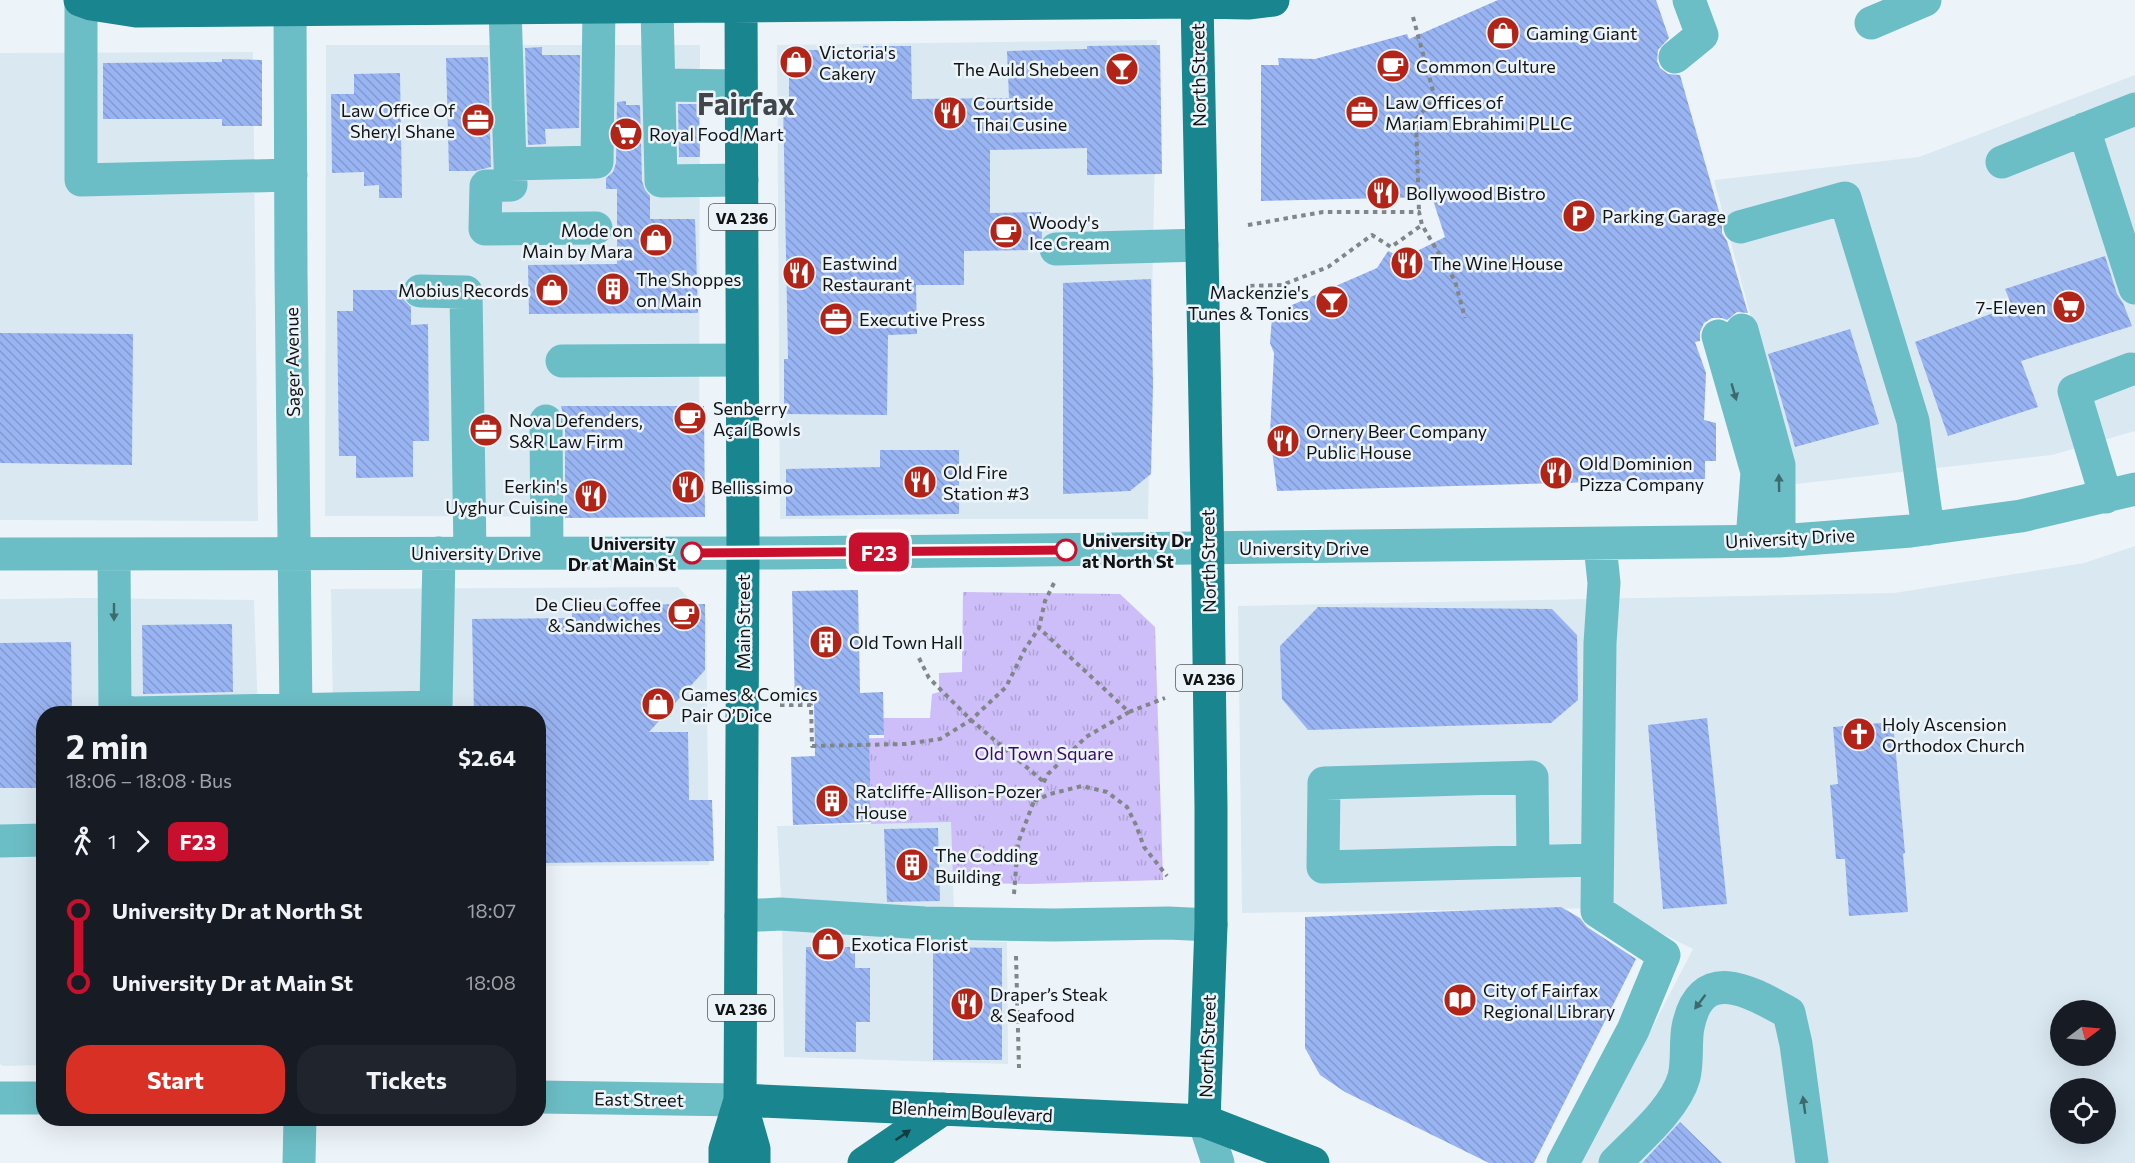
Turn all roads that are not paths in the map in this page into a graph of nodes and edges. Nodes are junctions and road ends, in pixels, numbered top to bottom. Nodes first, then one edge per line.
1 (80, 0) edge
2 (1274, 0) edge
3 (1689, 0) edge
4 (1925, 0) edge
5 (1197, 1) edge
6 (741, 3) edge
7 (599, 7) junction
8 (657, 7) junction
9 (505, 8) junction
10 (290, 10) junction
11 (1871, 23) dead end
12 (1675, 57) dead end
13 (659, 85) junction
14 (741, 86) junction
15 (2135, 109) edge
16 (2084, 129) junction
17 (2002, 162) dead end
18 (510, 164) junction
19 (291, 175) junction
20 (742, 180) junction
21 (1740, 227) dead end
22 (596, 228) dead end
23 (1202, 245) junction
24 (1056, 249) dead end
25 (2135, 288) edge
26 (420, 291) dead end
27 (1730, 333) dead end
28 (742, 360) junction
29 (562, 361) dead end
30 (2134, 372) edge
31 (546, 421) dead end
32 (2125, 499) edge
33 (1928, 529) junction
34 (1766, 541) junction
35 (1600, 545) junction
36 (1208, 548) junction
37 (294, 553) junction
38 (454, 553) junction
39 (0, 554) edge
40 (114, 554) junction
41 (547, 554) junction
42 (743, 554) junction
43 (115, 706) edge
44 (296, 706) edge
45 (436, 706) edge
46 (36, 840) edge
47 (0, 841) edge
48 (1587, 860) junction
49 (1533, 861) junction
50 (741, 916) junction
51 (1211, 925) junction
52 (546, 1097) edge
53 (0, 1098) edge
54 (36, 1098) edge
55 (740, 1100) junction
56 (943, 1109) junction
57 (1204, 1121) junction
58 (300, 1126) edge
59 (299, 1163) edge
60 (725, 1163) edge
61 (754, 1163) edge
62 (864, 1163) edge
63 (1218, 1163) edge
64 (1248, 1163) edge
65 (1313, 1163) edge
66 (1563, 1163) edge
67 (1615, 1163) edge
68 (1812, 1163) edge

1 - 10 main road
1 - 19 street
2 - 5 main road
3 - 12 street
4 - 11 street
5 - 6 main road
5 - 23 main road, North Street
6 - 8 main road
6 - 14 main road, Main Street / VA 236
7 - 8 main road
7 - 9 main road
7 - 18 street
8 - 13 street
9 - 10 main road
9 - 18 street
10 - 19 street, Sager Avenue
13 - 14 street
13 - 20 street
14 - 20 main road, Main Street / VA 236
15 - 16 street
16 - 17 street
16 - 25 street
18 - 22 street
19 - 37 street, Sager Avenue
20 - 28 main road, Main Street / VA 236
21 - 33 street
23 - 24 street
23 - 36 main road, North Street / VA 236
26 - 38 street
27 - 34 street
28 - 29 street
28 - 42 main road, Main Street / VA 236
30 - 32 street
31 - 41 street
32 - 33 street, University Drive
33 - 34 street, University Drive
34 - 35 street, University Drive
35 - 36 street, University Drive
35 - 48 street
36 - 42 street, University Drive
36 - 51 main road, North Street / VA 236
37 - 38 street, University Drive
37 - 40 street, University Drive
37 - 44 street, Sager Avenue
38 - 41 street, University Drive
38 - 45 street
39 - 40 street, University Drive
40 -> 43 street
41 - 42 street, University Drive
42 - 50 main road, Main Street / VA 236
46 - 47 street
48 - 49 street
48 - 66 street
49 - 49 street
50 - 51 street
50 - 55 main road, Main Street / VA 236
51 - 57 main road, North Street
52 - 55 street, East Street
53 - 54 street
55 - 56 main road, Blenheim Boulevard
55 - 60 main road, Main Street / VA 236
55 - 61 main road, Main Street
56 - 57 main road, Blenheim Boulevard
62 -> 56 main road
57 - 63 street
57 - 64 main road
57 - 65 main road, Blenheim Boulevard
58 - 59 street
68 -> 67 street

